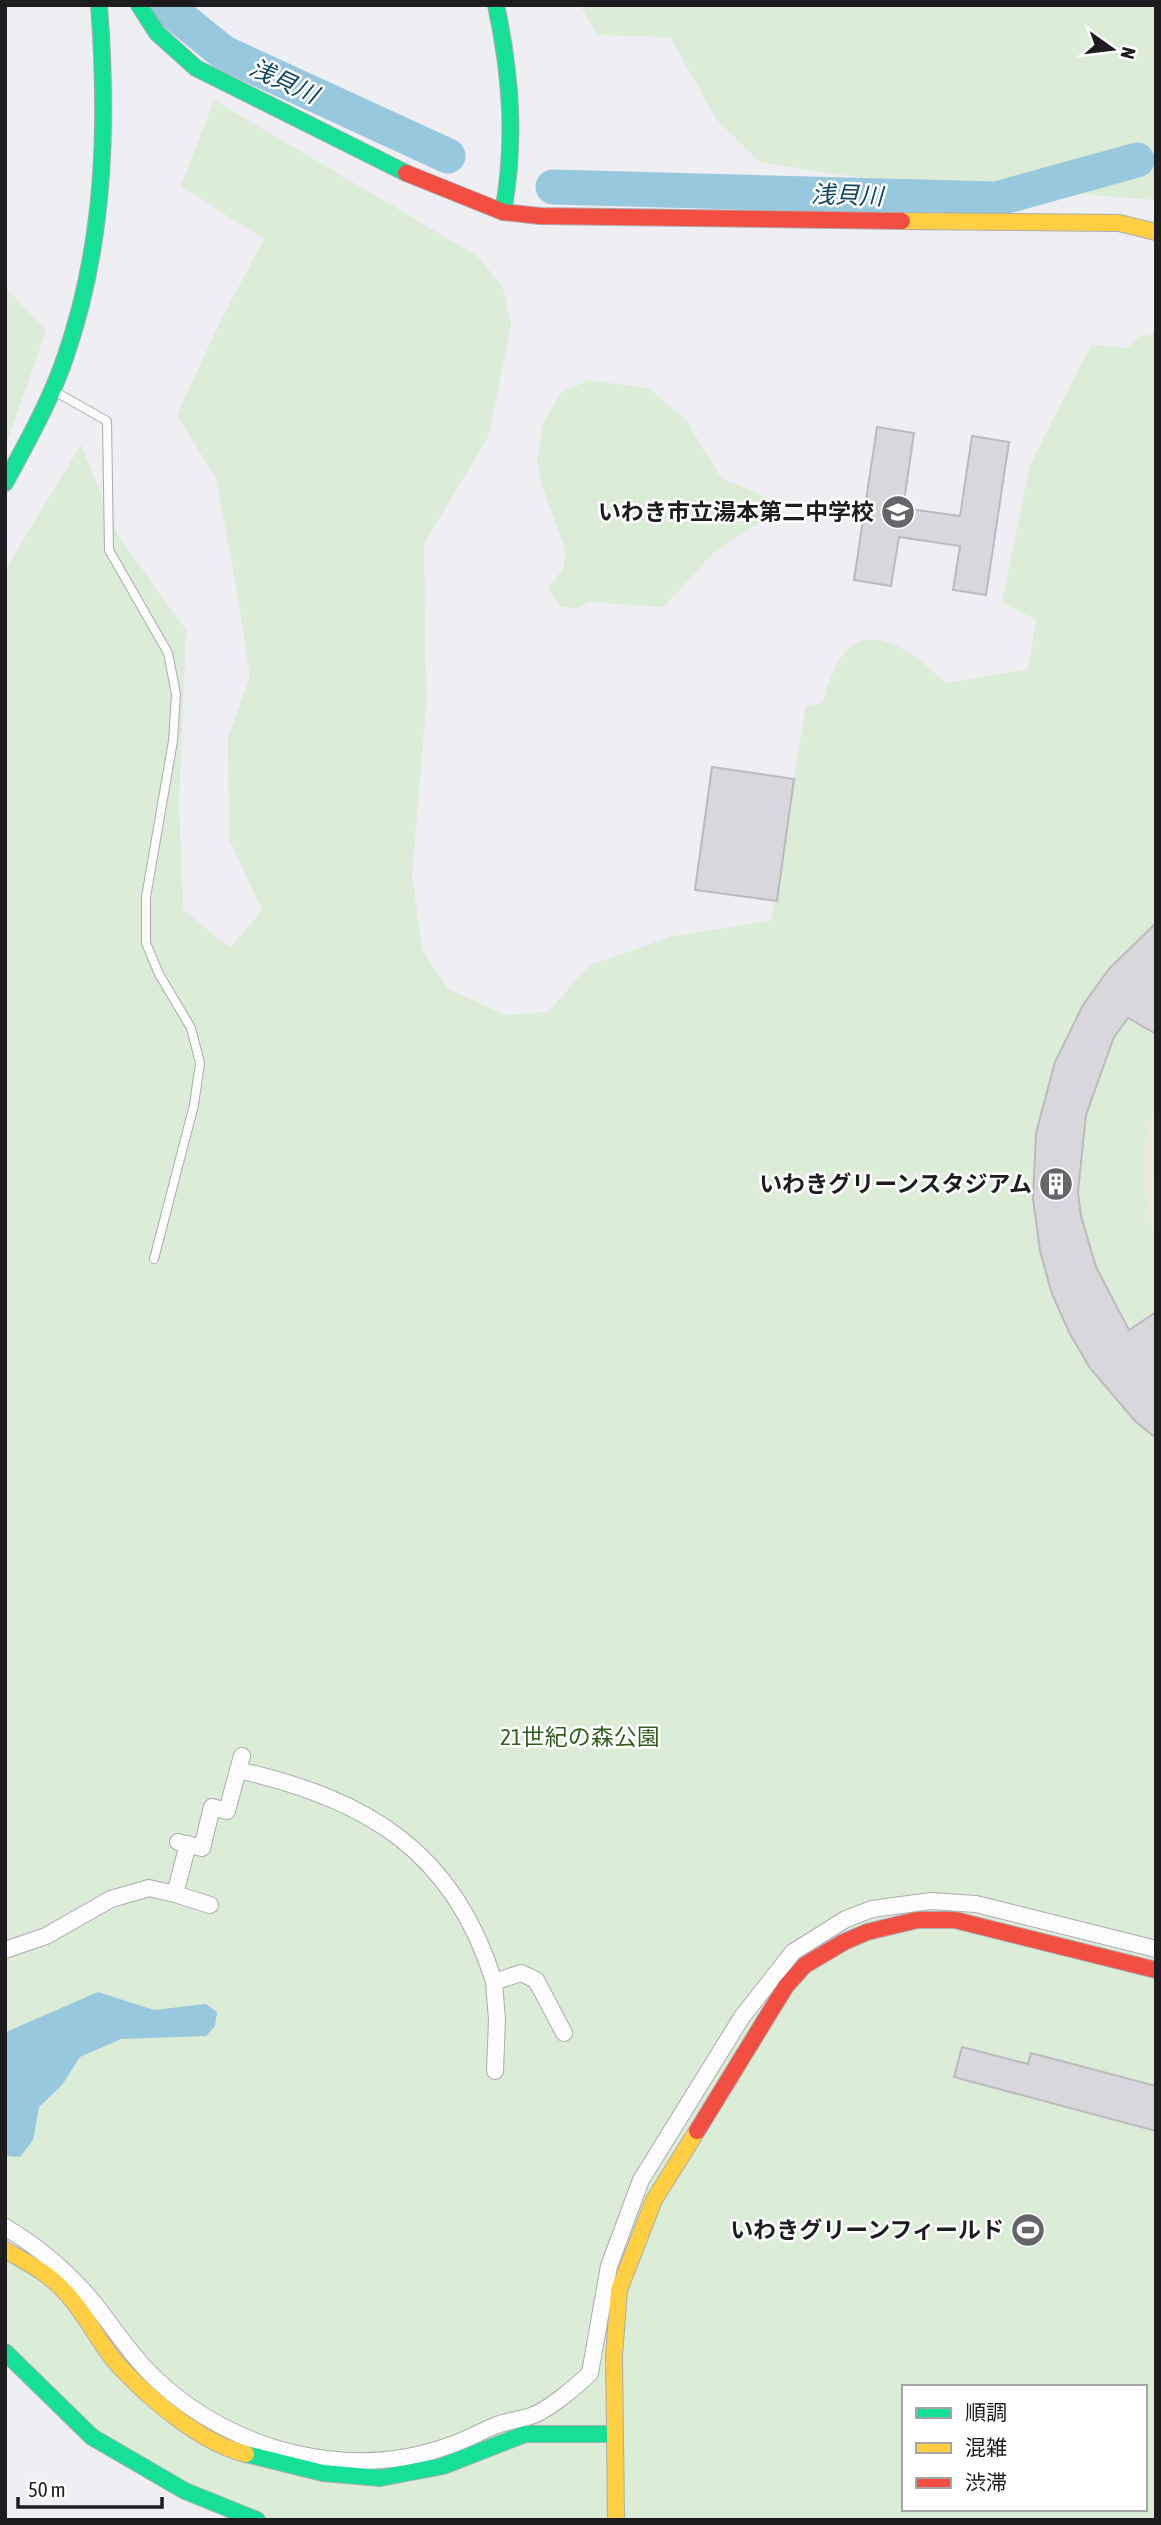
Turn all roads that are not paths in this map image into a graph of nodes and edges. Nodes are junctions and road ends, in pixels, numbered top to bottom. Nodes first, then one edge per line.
1 (99, 5) edge
2 (139, 5) edge
3 (496, 5) edge
4 (503, 212) junction
5 (1156, 233) edge
6 (51, 390) junction
7 (5, 483) edge
8 (154, 1259) dead end
9 (175, 1894) junction
10 (210, 1905) dead end
11 (1156, 1949) edge
12 (5, 1950) edge
13 (1156, 1970) edge
14 (494, 1982) junction
15 (564, 2033) dead end
16 (495, 2071) dead end
17 (5, 2227) edge
18 (5, 2250) edge
19 (5, 2352) edge
20 (613, 2434) junction
21 (257, 2520) edge
22 (616, 2520) edge

1 - 6 street
2 - 4 street
3 - 4 street
4 - 5 street
6 - 7 street
6 - 8 lane
9 - 10 street
9 - 12 street
9 - 14 street
11 - 17 street
13 - 20 street
14 - 15 street
14 - 16 street
18 - 20 street
19 - 21 street
20 - 22 street

